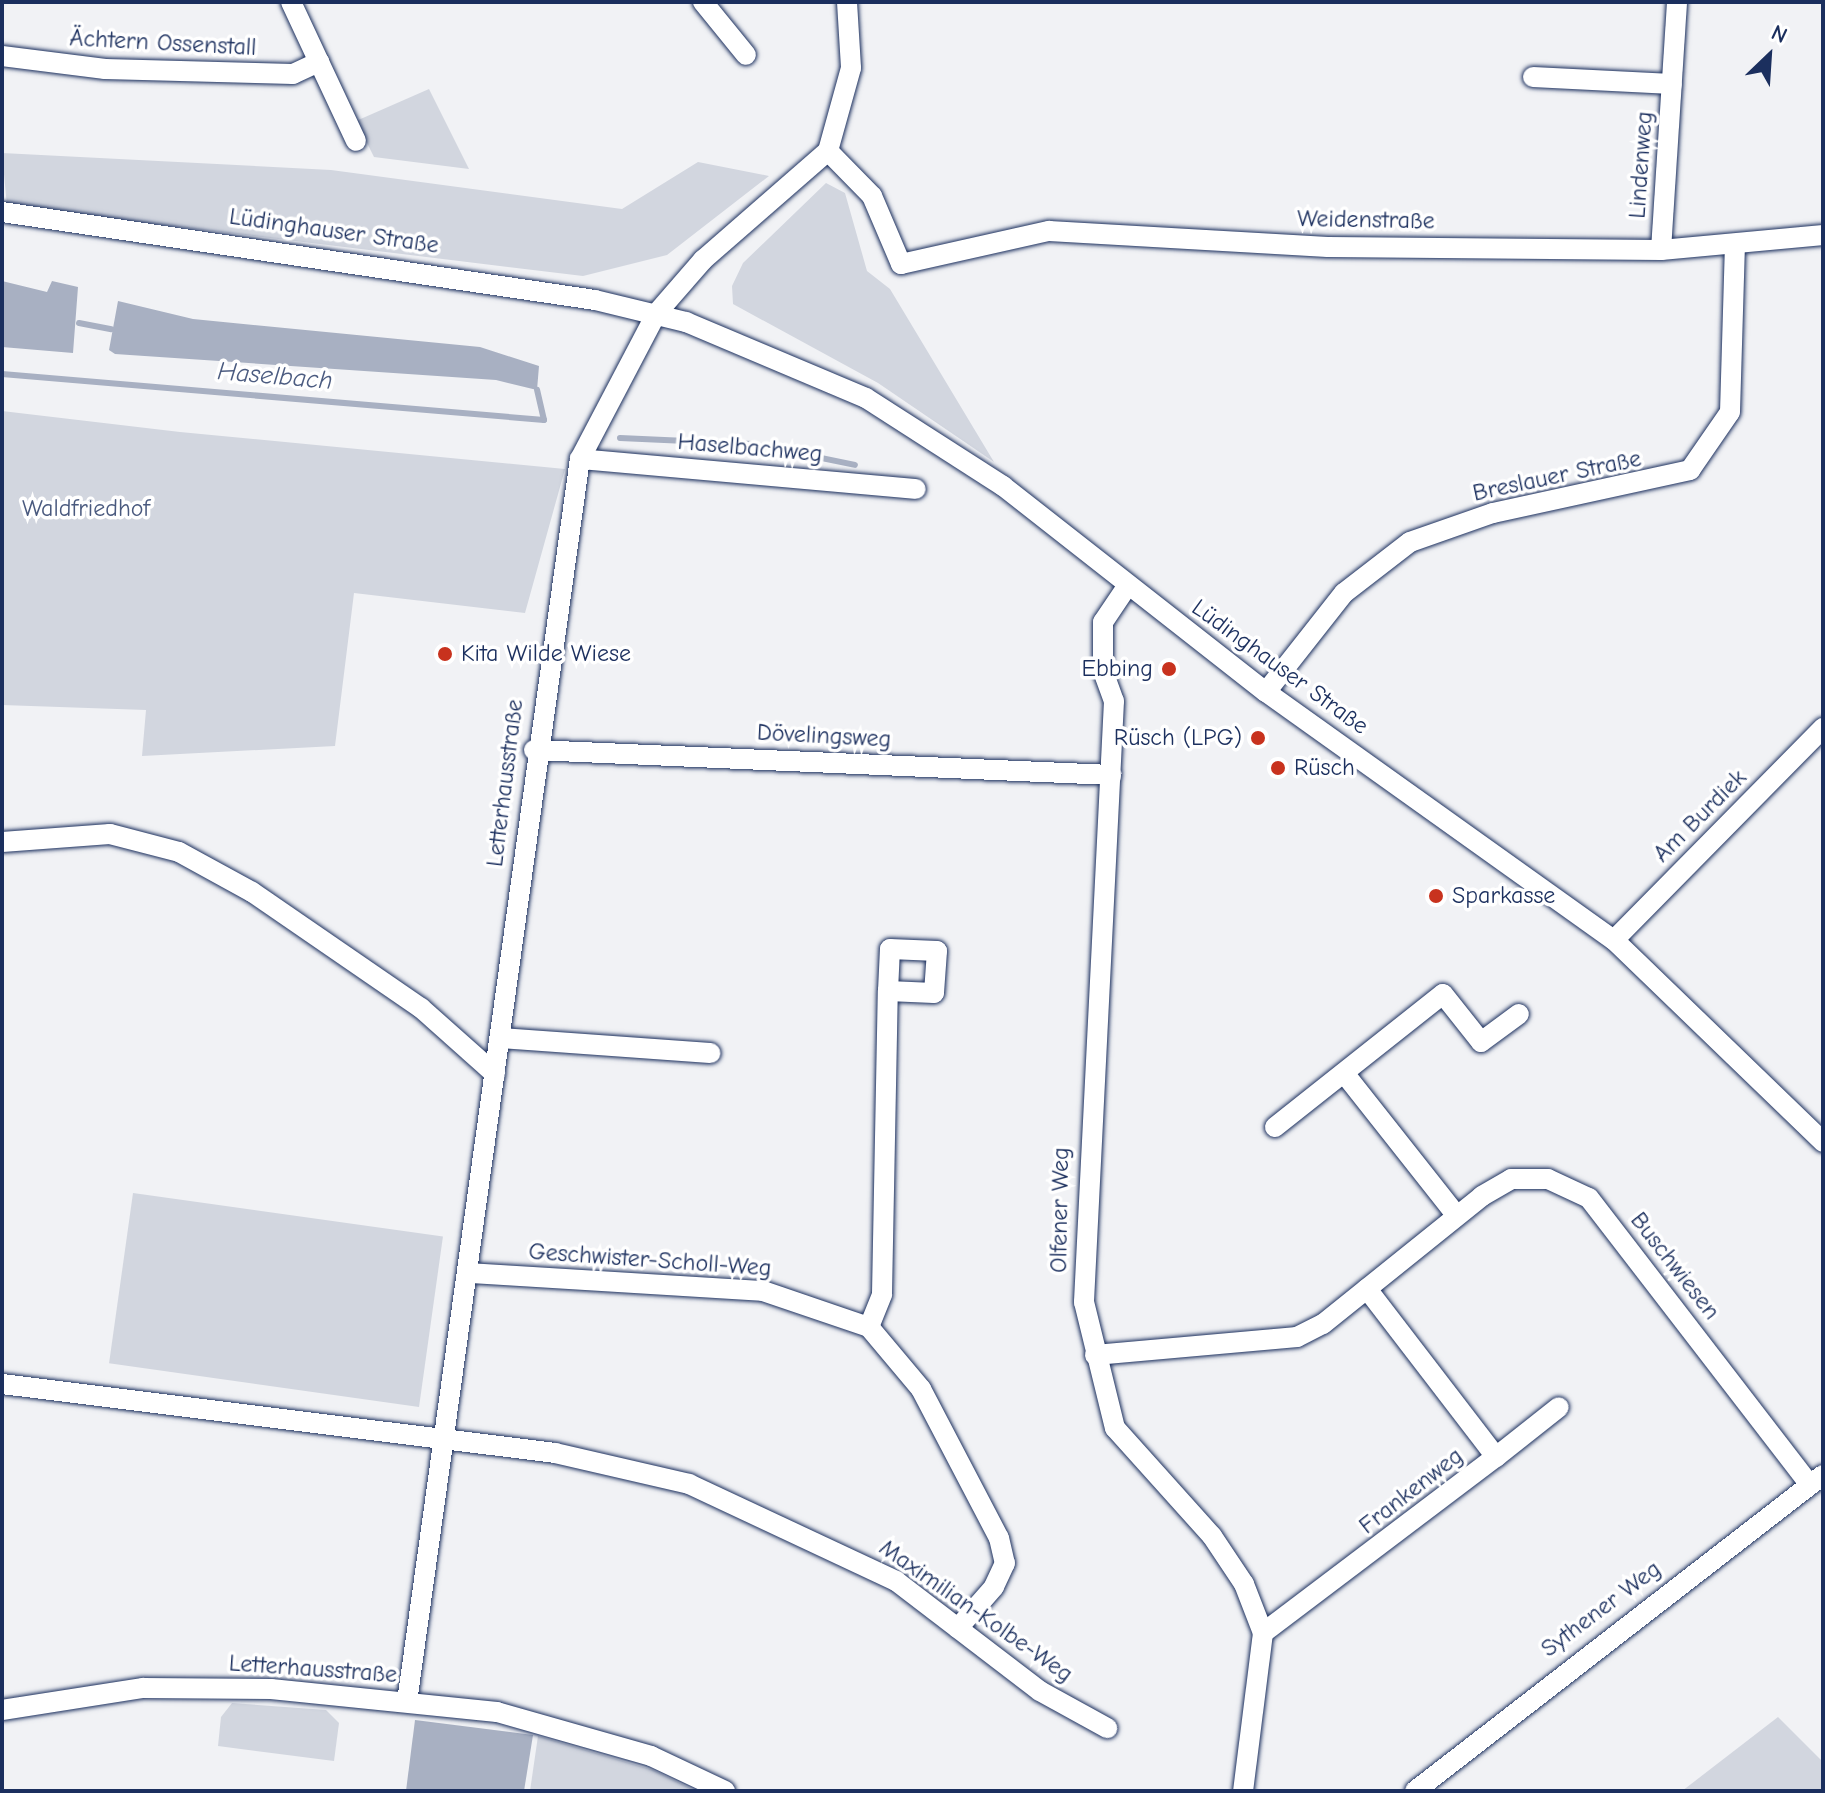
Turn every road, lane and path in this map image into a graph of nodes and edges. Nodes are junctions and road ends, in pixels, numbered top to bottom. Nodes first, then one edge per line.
1 (291, 2) edge
2 (703, 2) edge
3 (847, 2) edge
4 (1677, 2) edge
5 (746, 55) dead end
6 (2, 56) edge
7 (319, 62) junction
8 (1533, 77) dead end
9 (1672, 84) junction
10 (356, 141) dead end
11 (828, 151) junction
12 (2, 212) edge
13 (1823, 235) edge
14 (1735, 246) junction
15 (1661, 250) junction
16 (656, 314) junction
17 (580, 459) junction
18 (916, 489) dead end
19 (1128, 585) junction
20 (1266, 692) junction
21 (1823, 728) edge
22 (534, 750) junction
23 (1111, 775) junction
24 (2, 842) edge
25 (1614, 940) junction
26 (888, 991) junction
27 (1519, 1014) dead end
28 (500, 1038) junction
29 (710, 1053) dead end
30 (1344, 1073) junction
31 (495, 1074) junction
32 (1275, 1127) dead end
33 (1823, 1142) edge
34 (1456, 1215) junction
35 (469, 1273) junction
36 (1367, 1289) junction
37 (869, 1327) junction
38 (1095, 1355) junction
39 (2, 1384) edge
40 (1559, 1407) dead end
41 (447, 1442) junction
42 (1496, 1457) junction
43 (1816, 1480) edge
44 (958, 1628) junction
45 (1263, 1633) junction
46 (407, 1702) junction
47 (2, 1710) edge
48 (1107, 1728) dead end
49 (725, 1791) edge
50 (1243, 1791) edge
51 (1415, 1791) edge

1 - 7 street
2 - 5 street
3 - 11 street
4 - 9 street, Lindenweg
6 - 7 street, Ächtern Ossenstall
7 - 10 street
8 - 9 street, Lindenweg
9 - 15 street, Lindenweg
11 - 15 street, Weidenstraße
11 - 16 street
12 - 16 street, Lüdinghauser Straße
13 - 14 street, Weidenstraße
14 - 15 street, Weidenstraße
14 - 20 street, Breslauer Straße
16 - 17 street, Letterhausstraße
16 - 19 street, Lüdinghauser Straße
17 - 18 street, Haselbachweg
17 - 22 street, Letterhausstraße
19 - 20 street, Lüdinghauser Straße
19 - 23 street, Olfener Weg
20 - 25 street, Lüdinghauser Straße
21 - 25 street, Am Burdiek
22 - 23 street, Dövelingsweg
22 - 28 street, Letterhausstraße
23 - 38 street, Olfener Weg
24 - 31 street
25 - 33 street, Lüdinghauser Straße
26 - 26 street
26 - 37 street
27 - 30 street
28 - 29 street
28 - 31 street, Letterhausstraße
30 - 32 street
30 - 34 street
31 - 35 street, Letterhausstraße
34 - 36 street, Buschwiesen
34 - 43 street, Buschwiesen
35 - 37 street, Geschwister-Scholl-Weg
35 - 41 street, Letterhausstraße
36 - 38 street, Buschwiesen
36 - 42 street, Frankenweg
37 - 44 street
38 - 45 street, Olfener Weg
39 - 41 street
40 - 42 street
41 - 44 street, Maximilian-Kolbe-Weg
41 - 46 street, Letterhausstraße
42 - 45 street, Frankenweg
43 - 51 street, Sythener Weg
44 - 48 street, Maximilian-Kolbe-Weg
45 - 50 street, Olfener Weg
46 - 47 street, Letterhausstraße
46 - 49 street

